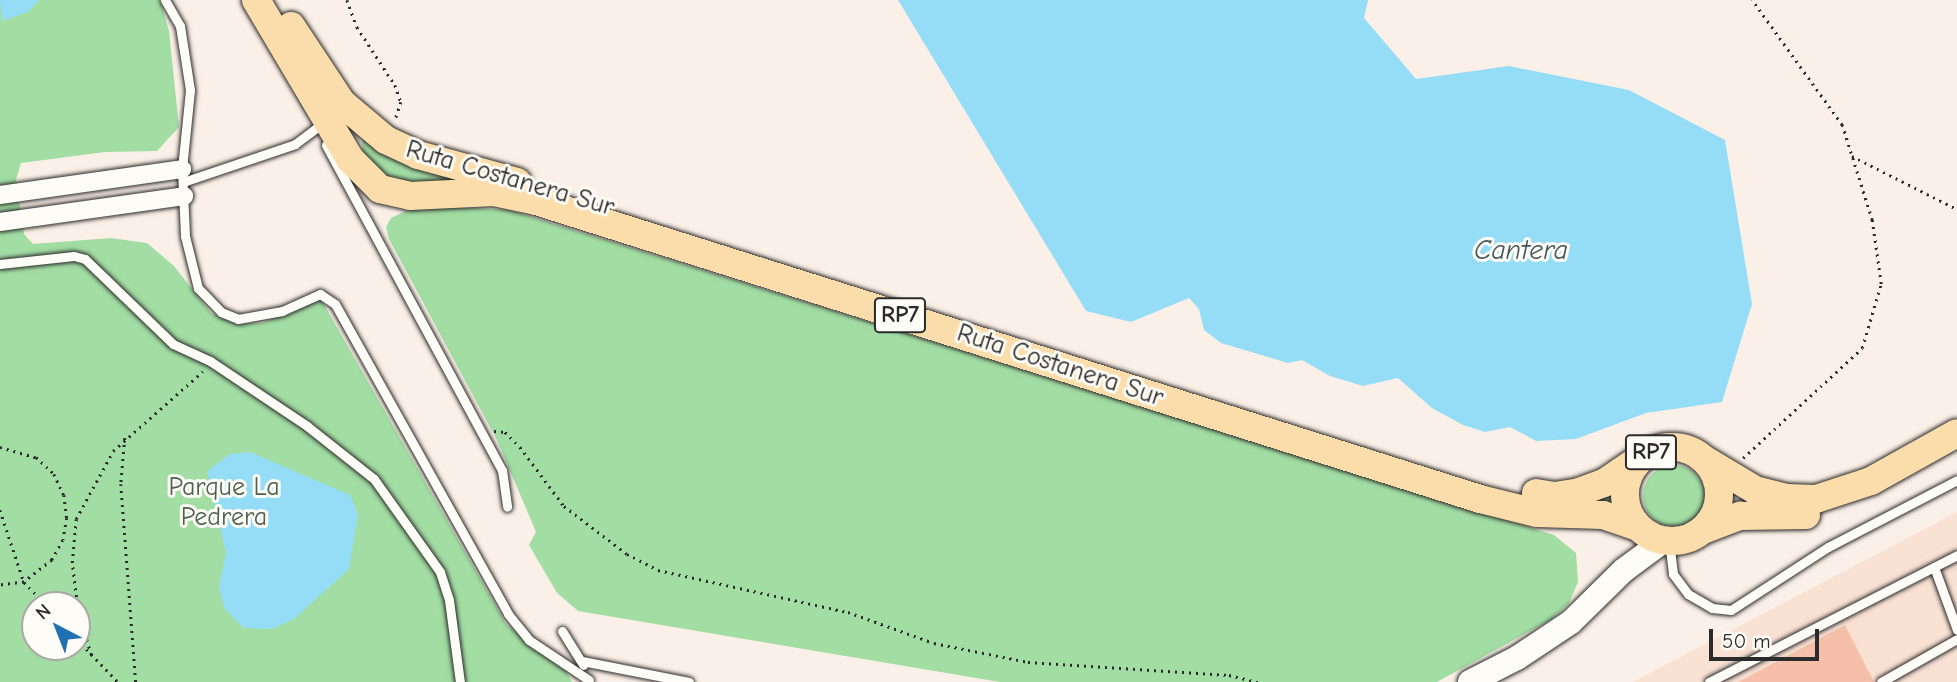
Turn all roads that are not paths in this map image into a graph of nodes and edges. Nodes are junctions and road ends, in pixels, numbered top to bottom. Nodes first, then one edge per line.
1 (165, 0) edge
2 (256, 0) edge
3 (276, 0) edge
4 (328, 117) junction
5 (183, 182) junction
6 (0, 195) edge
7 (0, 222) edge
8 (0, 264) edge
9 (1957, 433) edge
10 (1957, 454) edge
11 (1645, 455) junction
12 (1714, 467) junction
13 (1957, 480) edge
14 (507, 506) dead end
15 (1703, 530) junction
16 (1652, 534) junction
17 (1957, 555) edge
18 (1934, 567) junction
19 (1957, 630) edge
20 (562, 631) dead end
21 (1957, 639) edge
22 (582, 661) junction
23 (590, 681) edge
24 (460, 682) edge
25 (689, 682) edge
26 (1470, 682) edge
27 (1709, 682) edge
28 (1881, 682) edge

1 - 5 lane
2 - 4 main road, Ruta Costanera Sur / RP7
3 - 4 main road, Ruta Costanera Sur / RP7
4 - 5 lane
4 - 11 main road, Ruta Costanera Sur / RP7
4 - 14 lane
4 - 16 main road, Ruta Costanera Sur / RP7
5 - 6 street
5 - 7 street
5 - 23 lane
8 - 24 lane
9 - 12 main road, Ruta Costanera Sur / RP7
10 - 15 main road
11 - 12 main road, Ruta Costanera Sur / RP7
11 - 16 main road, RP7
12 - 15 main road, RP7
13 - 16 lane
15 - 16 main road
16 - 26 street
17 - 18 lane
18 - 19 lane
18 - 27 lane
20 - 22 lane
21 - 28 lane
22 - 23 lane
22 - 25 lane

